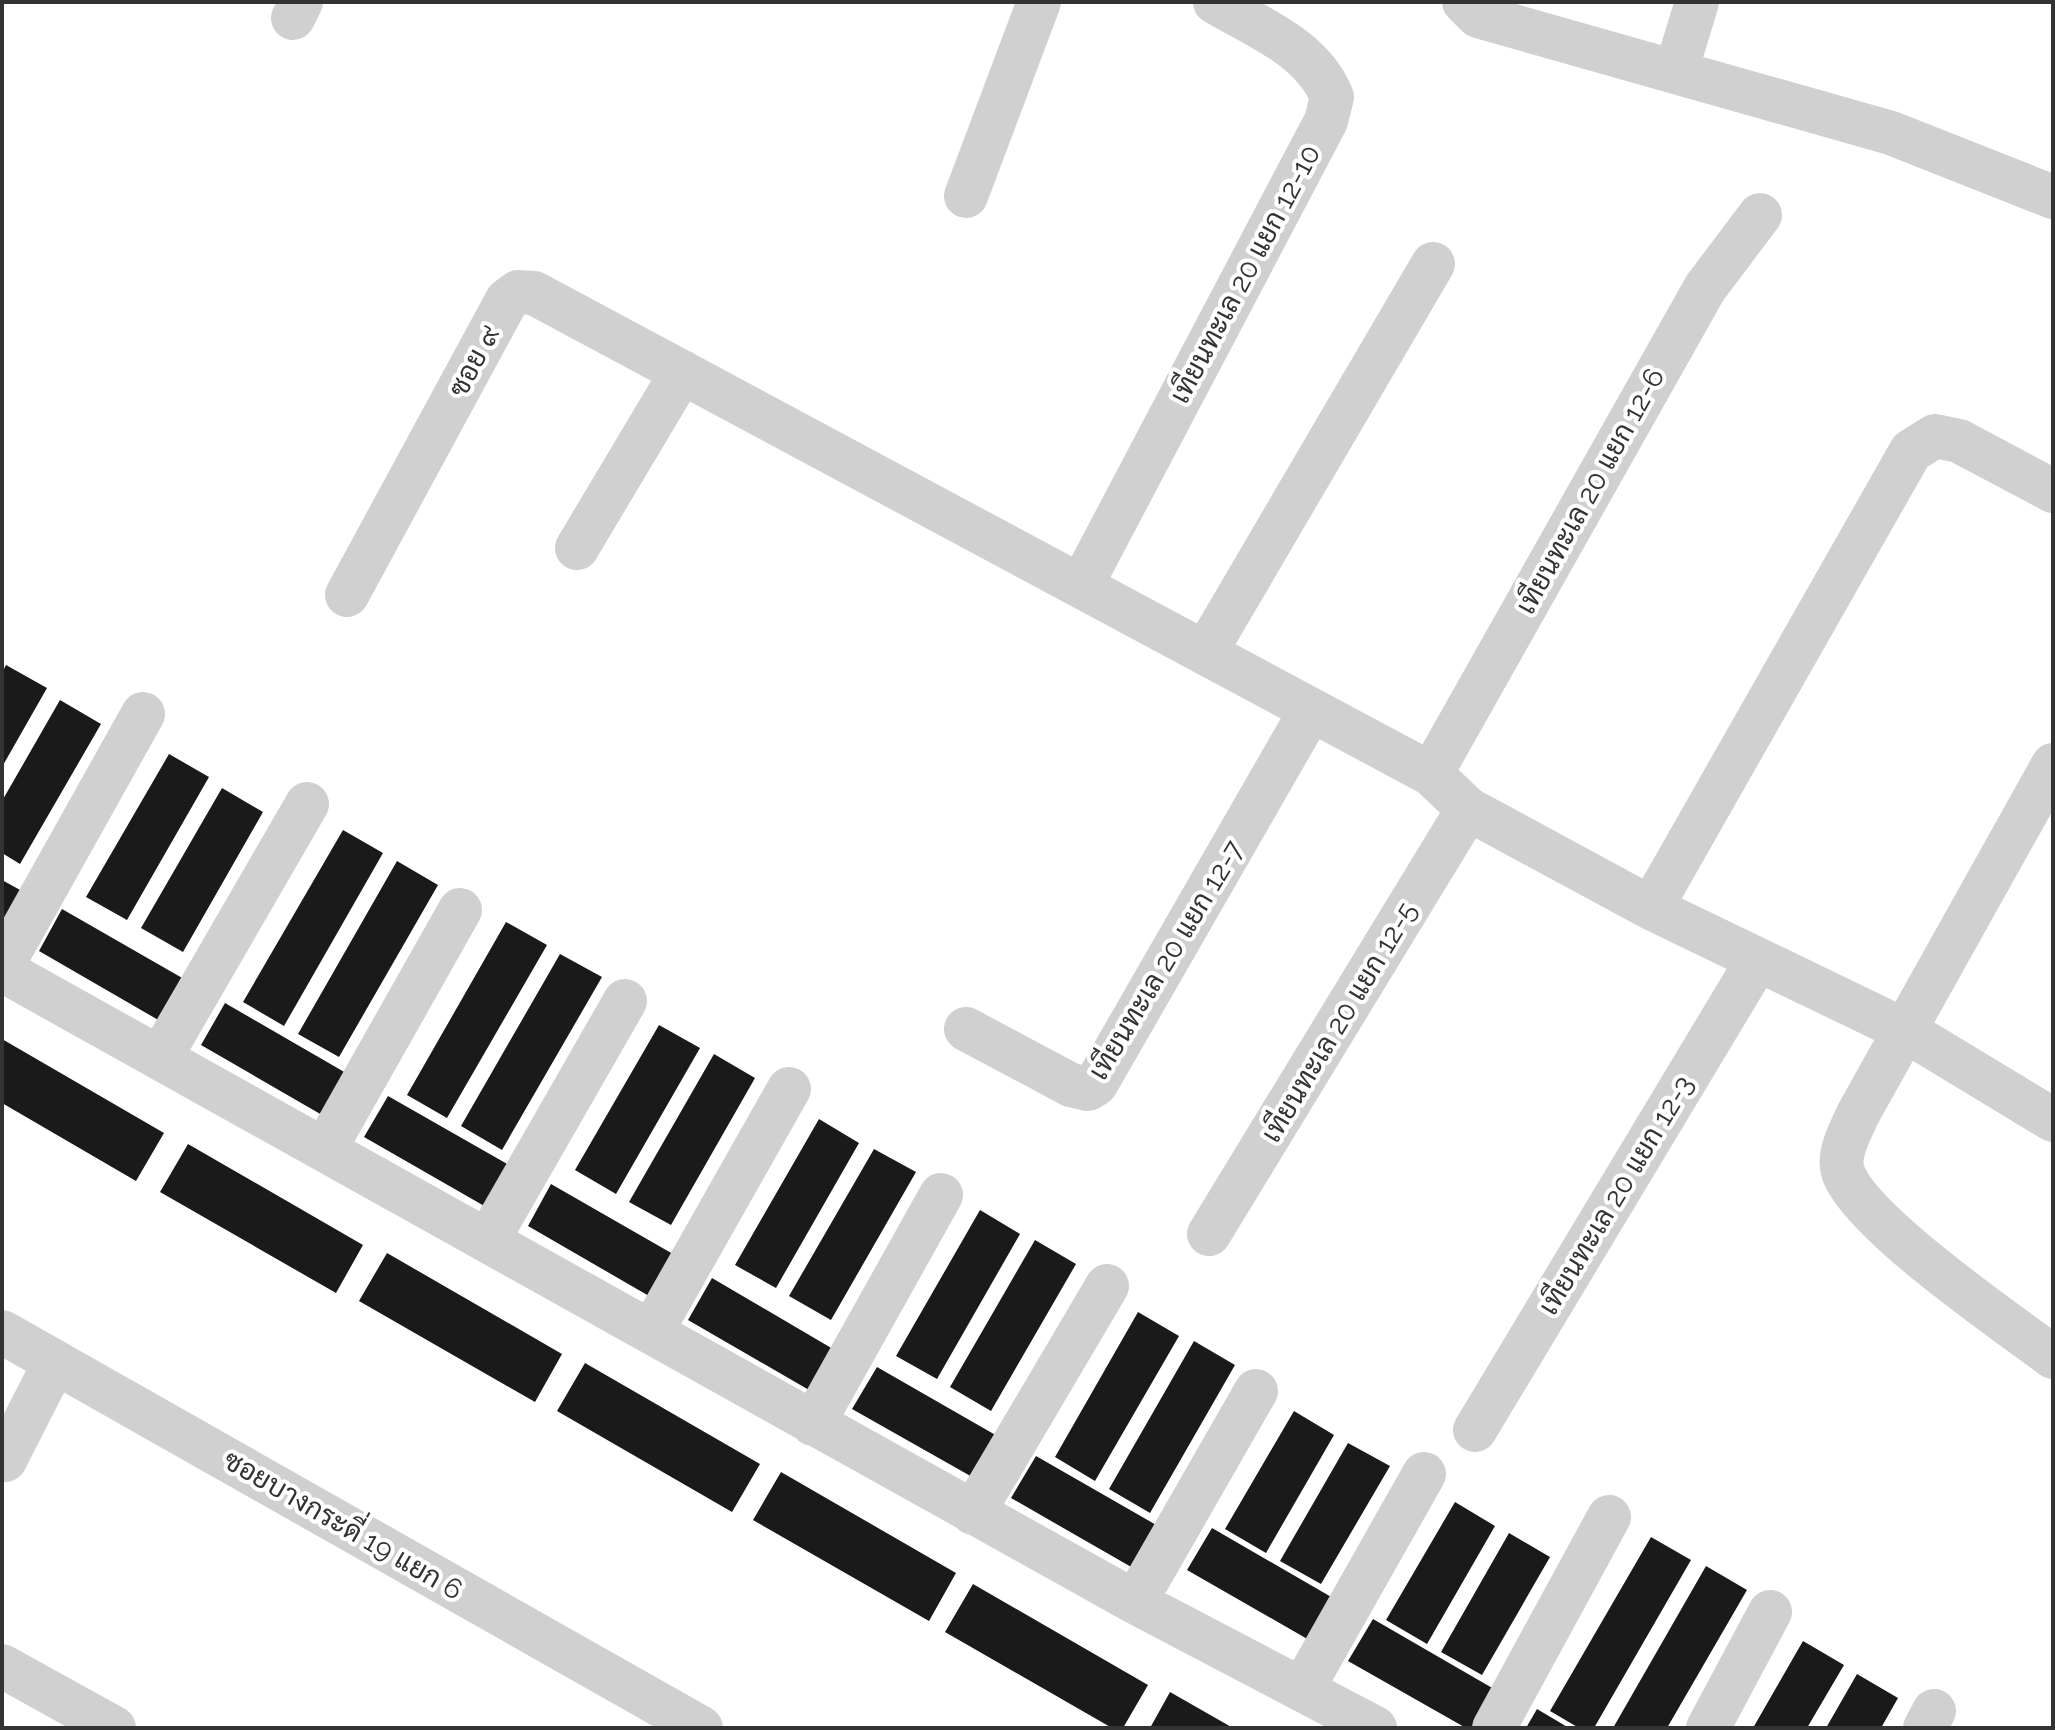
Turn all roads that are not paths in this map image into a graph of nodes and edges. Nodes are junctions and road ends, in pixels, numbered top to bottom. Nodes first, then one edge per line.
1 (1039, 2) edge
2 (1215, 2) edge
3 (1464, 2) edge
4 (1697, 2) edge
5 (1676, 71) junction
6 (966, 196) dead end
7 (2053, 197) edge
8 (1760, 215) dead end
9 (1433, 264) dead end
10 (682, 372) junction
11 (2053, 491) edge
12 (577, 548) dead end
13 (1081, 586) junction
14 (347, 595) dead end
15 (1205, 653) junction
16 (1311, 710) junction
17 (143, 714) dead end
18 (2053, 765) edge
19 (1431, 774) junction
20 (307, 804) dead end
21 (1468, 809) junction
22 (1651, 908) junction
23 (460, 910) dead end
24 (1757, 961) junction
25 (2, 968) edge
26 (625, 1001) dead end
27 (966, 1029) dead end
28 (1906, 1031) junction
29 (160, 1058) junction
30 (789, 1089) dead end
31 (2053, 1120) edge
32 (325, 1149) junction
33 (941, 1195) dead end
34 (1209, 1234) dead end
35 (488, 1240) junction
36 (1107, 1286) dead end
37 (652, 1331) junction
38 (2, 1332) edge
39 (2053, 1357) edge
40 (55, 1362) junction
41 (1256, 1391) dead end
42 (813, 1424) junction
43 (1475, 1430) dead end
44 (5, 1460) dead end
45 (1424, 1474) dead end
46 (973, 1513) junction
47 (1609, 1517) dead end
48 (1135, 1602) junction
49 (1770, 1612) dead end
50 (2, 1666) edge
51 (1303, 1688) junction
52 (688, 1725) edge
53 (114, 1728) edge
54 (1375, 1728) edge
55 (1494, 1728) edge
56 (1708, 1728) edge

1 - 6 street
2 - 13 street, เทียนทะเล 20 แยก 12-10
3 - 5 street
4 - 5 street
5 - 7 street
8 - 19 street, เทียนทะเล 20 แยก 12-6
9 - 15 street
10 - 12 street
10 - 13 street
10 - 14 street, ซอย ๙
11 - 22 street
13 - 15 street
15 - 16 street
16 - 19 street
16 - 27 street, เทียนทะเล 20 แยก 12-7
17 - 25 street
18 - 28 street
19 - 21 street
20 - 29 street
21 - 22 street
21 - 34 street, เทียนทะเล 20 แยก 12-5
22 - 24 street
23 - 32 street
24 - 28 street
24 - 43 street, เทียนทะเล 20 แยก 12-3
25 - 29 street
26 - 35 street
28 - 31 street
28 - 39 street
29 - 32 street
30 - 37 street
32 - 35 street
33 - 42 street
35 - 37 street
36 - 46 street
37 - 42 street
38 - 40 street, ซอยบางกระดี่ 19 แยก 6
40 - 44 street
40 - 52 street, ซอยบางกระดี่ 19 แยก 6
41 - 48 street
42 - 46 street
45 - 51 street
46 - 48 street
47 - 55 street
48 - 51 street
49 - 56 street
50 - 53 street
51 - 54 street

